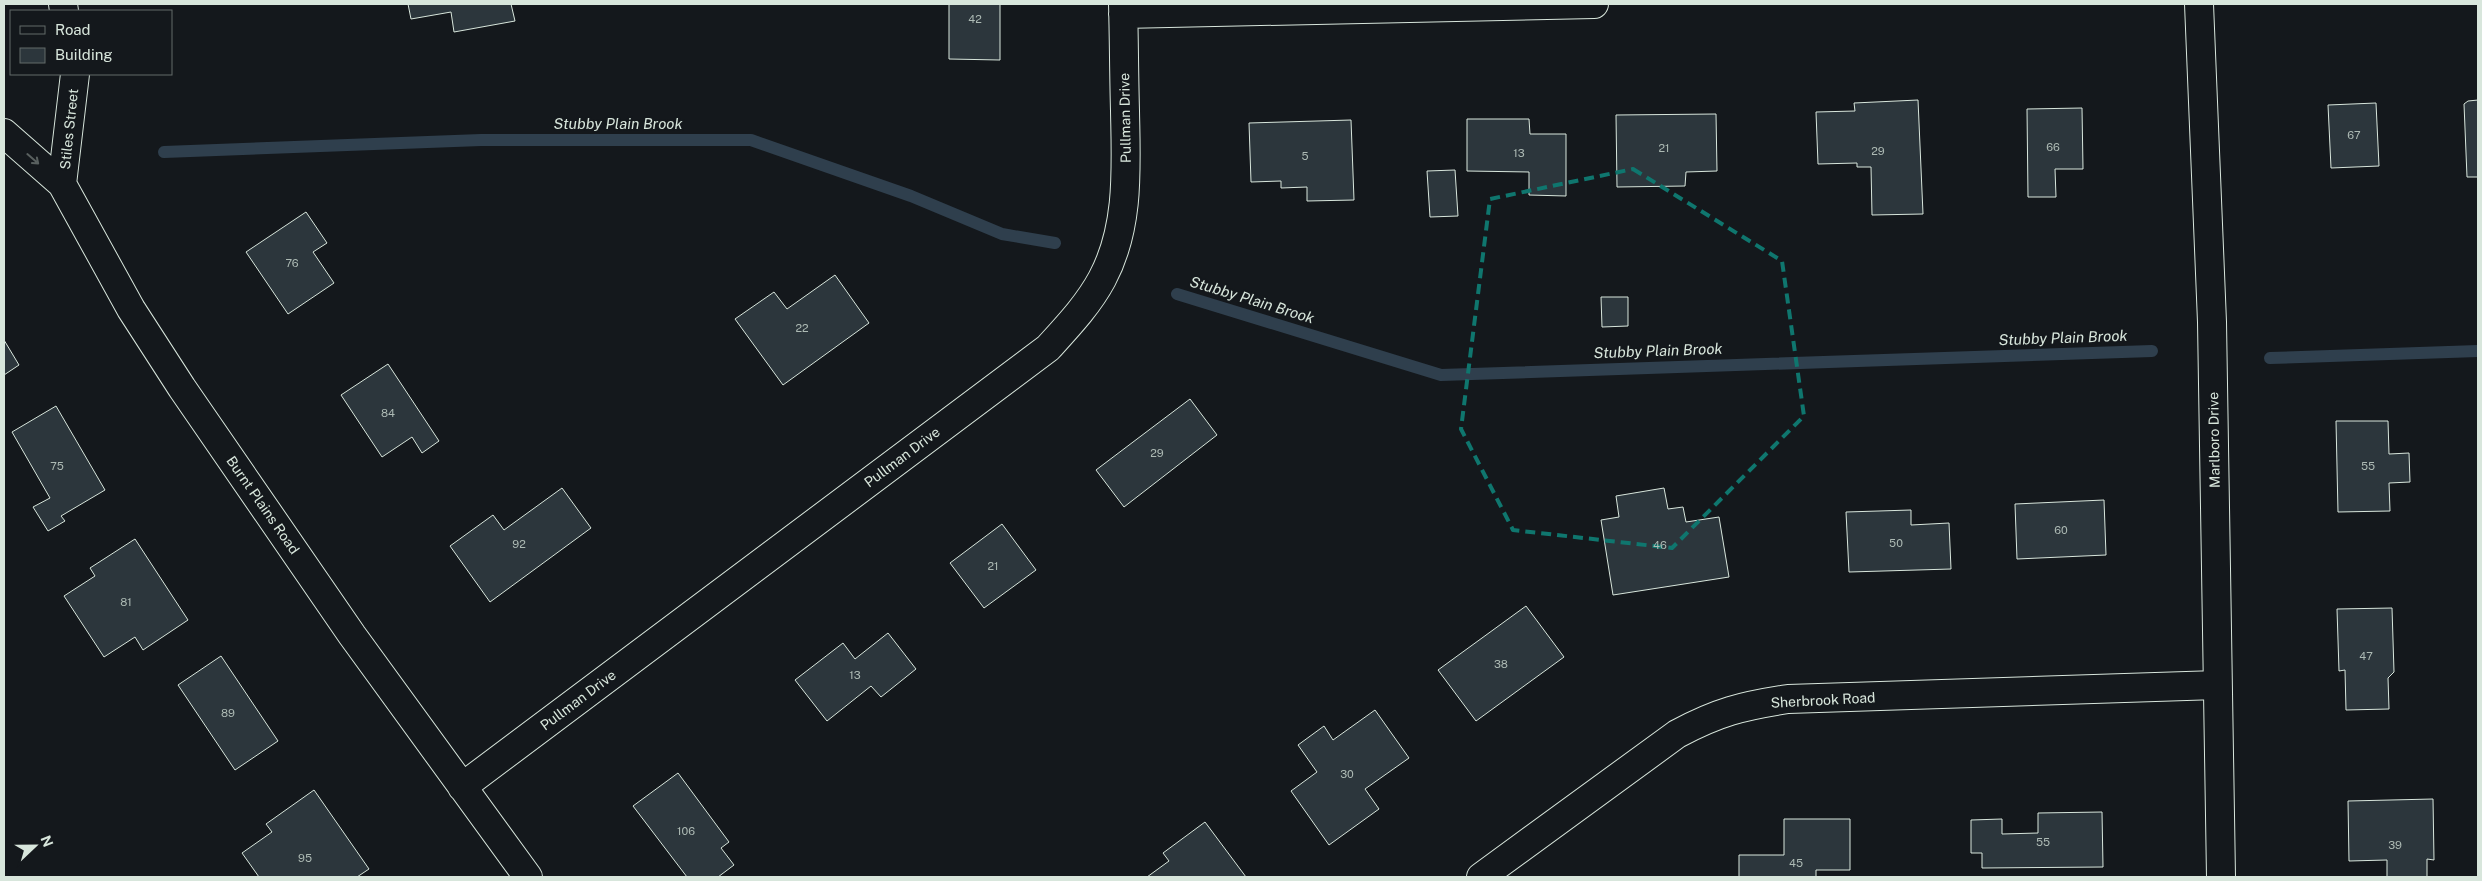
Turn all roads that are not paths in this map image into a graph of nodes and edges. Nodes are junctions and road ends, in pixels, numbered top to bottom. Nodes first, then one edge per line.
1 (1594, 4) edge
2 (2199, 4) edge
3 (1123, 9) edge
4 (75, 75) edge
5 (4, 133) edge
6 (62, 184) junction
7 (2217, 685) junction
8 (462, 787) junction
9 (528, 877) edge
10 (1481, 877) edge
11 (2221, 877) edge

1 - 3 street
2 - 7 street, Marlboro Drive
3 - 8 street, Pullman Drive
4 - 6 street, Stiles Street
5 -> 6 street, Burnt Plains Road
6 - 8 street, Burnt Plains Road
7 - 10 street, Sherbrook Road
7 - 11 street, Marlboro Drive
8 - 9 street, Burnt Plains Road

